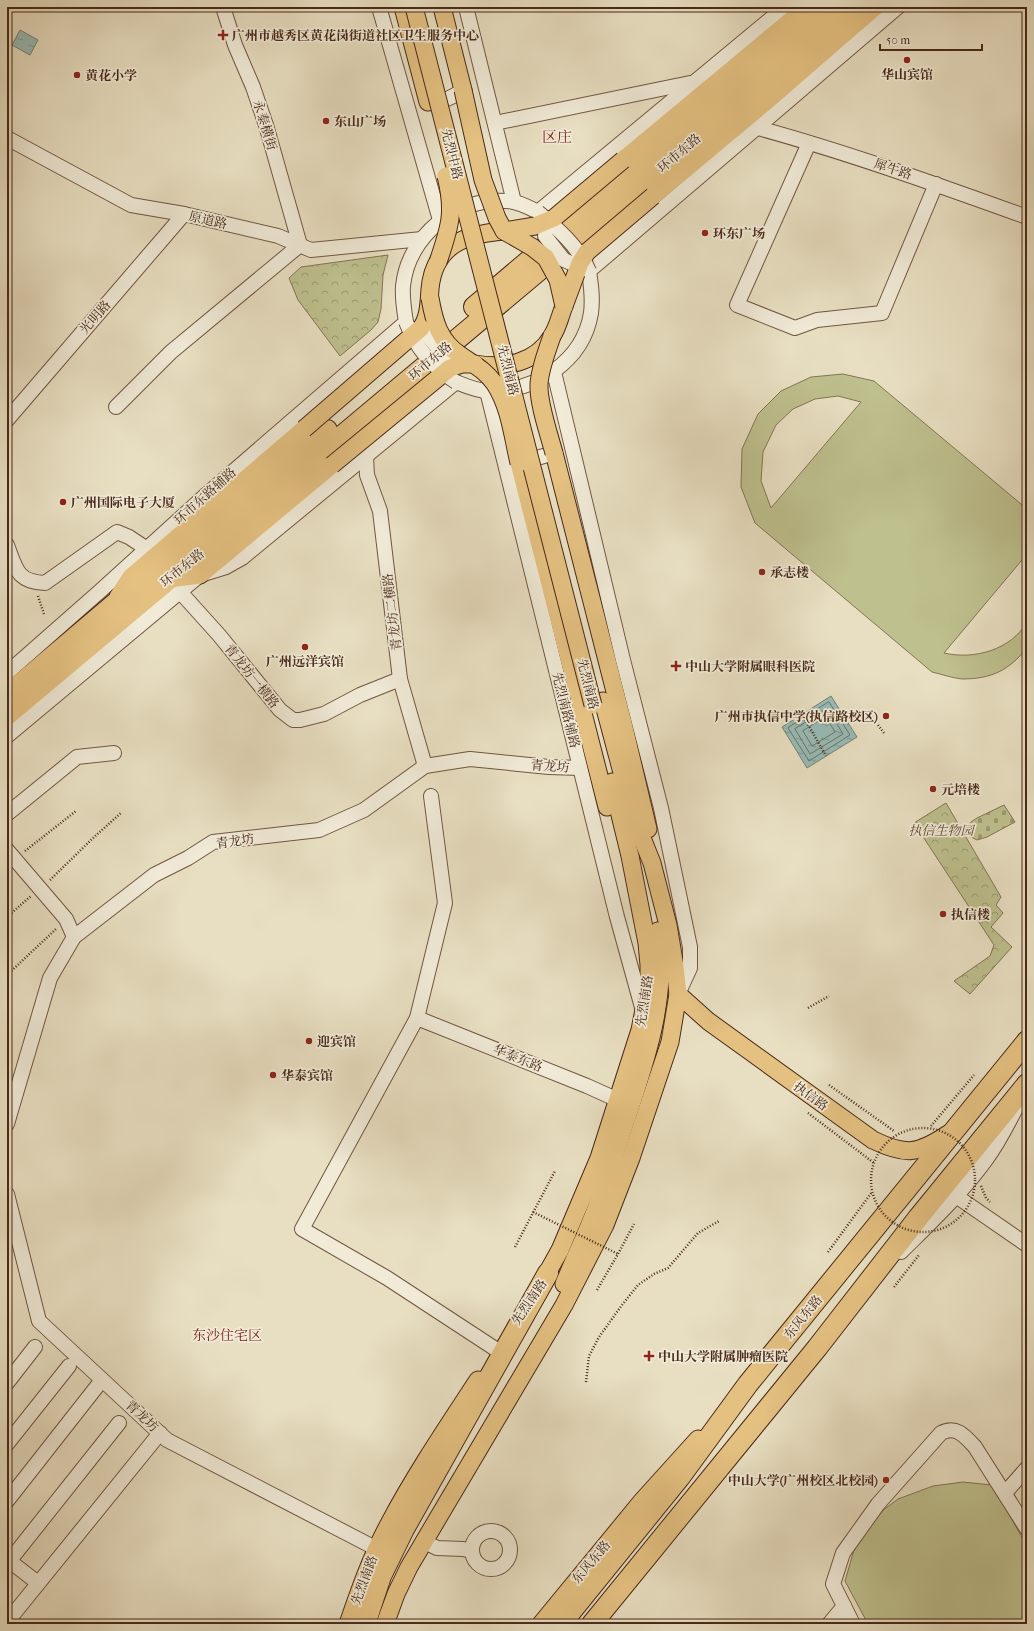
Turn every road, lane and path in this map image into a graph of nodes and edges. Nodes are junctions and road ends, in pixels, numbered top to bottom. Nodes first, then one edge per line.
1 (223, 7) edge
2 (379, 7) edge
3 (402, 7) edge
4 (414, 7) edge
5 (426, 7) edge
6 (442, 7) edge
7 (466, 7) edge
8 (785, 7) edge
9 (807, 7) edge
10 (828, 7) edge
11 (898, 7) edge
12 (866, 10) edge
13 (692, 83) junction
14 (463, 90) junction
15 (428, 102) junction
16 (494, 122) junction
17 (758, 128) junction
18 (7, 138) edge
19 (809, 142) junction
20 (936, 184) junction
21 (514, 202) junction
22 (184, 214) junction
23 (542, 217) junction
24 (1027, 217) edge
25 (440, 220) junction
26 (504, 231) junction
27 (422, 239) junction
28 (300, 245) junction
29 (438, 262) junction
30 (584, 267) junction
31 (494, 297) junction
32 (430, 298) junction
33 (564, 306) junction
34 (414, 325) junction
35 (552, 336) junction
36 (475, 364) junction
37 (554, 372) junction
38 (453, 375) junction
39 (487, 391) junction
40 (116, 407) dead end
41 (7, 420) edge
42 (554, 454) junction
43 (366, 457) junction
44 (519, 463) junction
45 (7, 546) edge
46 (147, 549) junction
47 (200, 575) junction
48 (131, 577) junction
49 (172, 577) junction
50 (37, 583) junction
51 (106, 599) junction
52 (44, 614) dead end
53 (7, 673) edge
54 (400, 679) junction
55 (7, 695) edge
56 (598, 703) junction
57 (802, 714) dead end
58 (7, 715) edge
59 (878, 725) dead end
60 (884, 733) dead end
61 (7, 736) edge
62 (114, 753) dead end
63 (826, 756) dead end
64 (425, 766) junction
65 (580, 768) junction
66 (431, 796) dead end
67 (76, 811) dead end
68 (122, 812) dead end
69 (7, 814) edge
70 (634, 818) junction
71 (11, 854) edge
72 (630, 856) junction
73 (652, 863) junction
74 (40, 889) junction
75 (7, 917) edge
76 (66, 919) junction
77 (74, 937) junction
78 (7, 975) edge
79 (678, 994) junction
80 (828, 996) dead end
81 (808, 1008) dead end
82 (644, 1013) junction
83 (417, 1018) junction
84 (1027, 1041) edge
85 (974, 1075) dead end
86 (830, 1085) dead end
87 (1027, 1085) edge
88 (618, 1100) junction
89 (808, 1114) dead end
90 (7, 1124) edge
91 (930, 1128) junction
92 (956, 1128) junction
93 (898, 1134) junction
94 (874, 1163) junction
95 (555, 1171) dead end
96 (872, 1192) junction
97 (956, 1196) junction
98 (8, 1202) edge
99 (533, 1212) junction
100 (719, 1220) dead end
101 (634, 1224) dead end
102 (939, 1230) junction
103 (934, 1235) dead end
104 (1027, 1245) edge
105 (515, 1247) dead end
106 (828, 1252) dead end
107 (921, 1252) dead end
108 (618, 1254) junction
109 (548, 1273) junction
110 (894, 1287) dead end
111 (597, 1290) dead end
112 (850, 1304) junction
113 (35, 1347) dead end
114 (497, 1350) junction
115 (534, 1356) junction
116 (69, 1366) dead end
117 (102, 1380) junction
118 (586, 1382) dead end
119 (7, 1383) edge
120 (748, 1384) junction
121 (119, 1423) dead end
122 (160, 1433) junction
123 (7, 1444) edge
124 (1027, 1468) edge
125 (1005, 1493) junction
126 (7, 1501) edge
127 (1027, 1529) edge
128 (423, 1541) junction
129 (377, 1548) junction
130 (472, 1551) dead end
131 (8, 1561) edge
132 (38, 1583) junction
133 (844, 1606) junction
134 (7, 1622) edge
135 (348, 1624) edge
136 (366, 1624) edge
137 (385, 1624) edge
138 (541, 1624) edge
139 (561, 1624) edge
140 (592, 1624) edge
141 (829, 1624) edge
142 (852, 1624) edge

1 - 28 street, 永泰横街
2 - 25 street
3 - 15 main road
4 - 31 main road, 先烈中路, bridge
5 - 31 main road, 先烈中路
6 - 14 main road
7 - 16 street
8 - 13 street
9 - 23 main road, bridge
10 - 49 highway, 环市东路
11 - 17 street
12 - 30 main road, bridge
12 - 49 highway, 环市东路
13 - 16 street
13 - 23 street
14 - 15 street
14 - 26 main road, bridge
15 - 29 main road, bridge
16 - 21 street
17 - 19 street, 犀牛路
17 - 30 street
18 - 22 street, 原道路
19 - 20 street, 犀牛路
19 - 20 street
20 - 24 street, 犀牛路
21 - 23 street
21 - 25 street, bridge
22 - 28 street, 原道路
22 - 41 street, 光明路
23 - 26 main road, bridge
23 - 30 street, bridge
25 - 27 street
26 - 29 main road, bridge
26 - 33 main road, bridge
27 - 28 street, 原道路
27 - 34 street
28 - 40 street
29 - 32 main road
30 - 33 main road, bridge
30 - 37 street
31 - 56 main road, 先烈南路
32 - 34 main road, bridge
32 - 36 main road, bridge
33 - 35 main road
34 - 38 street, bridge
34 - 46 street, 环市东路辅路
34 - 48 main road, bridge
35 - 36 main road, bridge
35 - 42 main road, bridge
36 - 38 main road, bridge
36 - 44 main road, bridge
37 - 39 street, bridge
37 - 79 street
38 - 39 street
38 - 43 street
38 - 47 main road, bridge
39 - 65 street, 先烈南路辅路
42 - 44 street, bridge
42 - 73 main road
43 - 47 street
43 - 54 street, 青龙坊二横路
44 - 72 main road
45 - 50 street
46 - 48 street
46 - 50 street
46 - 51 street, 环市东路辅路
47 - 49 main road
48 - 49 street
48 - 51 main road
49 - 51 highway, 环市东路
49 - 54 street, 青龙坊一横路
49 - 58 highway, 环市东路
49 - 61 street
50 - 52 path
51 - 53 street, 环市东路辅路
51 - 55 highway, 环市东路
54 - 64 street, 青龙坊二横路
56 - 70 main road, 先烈南路
56 - 72 main road, 先烈南路
57 - 63 path
59 - 60 path
62 - 69 street
64 - 65 street, 青龙坊
64 - 77 street, 青龙坊
65 - 82 street, 先烈南路辅路
66 - 83 street
67 - 71 path
68 - 74 path
70 - 73 main road, 先烈南路
70 - 115 main road, 先烈南路
71 - 74 street
72 - 82 main road, 先烈南路
73 - 79 main road, 先烈南路
74 - 75 path
74 - 76 street
76 - 77 street
76 - 78 path
77 - 90 street, 青龙坊
79 - 92 main road, 执信路
79 - 115 main road, 先烈南路
80 - 81 path
82 - 88 main road, 先烈南路
83 - 88 street, 华泰东路
83 - 114 street
84 - 92 highway, 东风东路
85 - 91 path
86 - 93 path
87 - 97 street
87 - 112 highway
88 - 109 main road, 先烈南路
89 - 94 path
91 - 93 path, bridge
91 - 102 path, bridge
92 - 120 highway, 东风东路
93 - 94 path, bridge
94 - 96 path, bridge
95 - 99 path
96 - 102 path, bridge
96 - 106 path
97 - 104 street
97 - 112 street
98 - 117 street, 青龙坊
99 - 105 path
99 - 108 path, bridge
100 - 118 path
101 - 108 path
102 - 103 path
107 - 110 path
108 - 111 path
109 - 114 main road, 先烈南路
109 - 136 highway
112 - 140 highway
113 - 119 street
114 - 129 main road, 先烈南路
115 - 128 main road, 先烈南路
116 - 123 street
117 - 122 street, 青龙坊
117 - 126 street
120 - 138 main road, 东风东路
120 - 139 highway
121 - 131 street
122 - 129 street, 青龙坊
122 - 132 street
124 - 125 street
125 - 127 street
125 - 133 street
128 - 130 street
128 - 137 main road, 先烈南路
129 - 135 main road, 先烈南路
131 - 132 street
132 - 134 street
133 - 141 street
133 - 142 street

